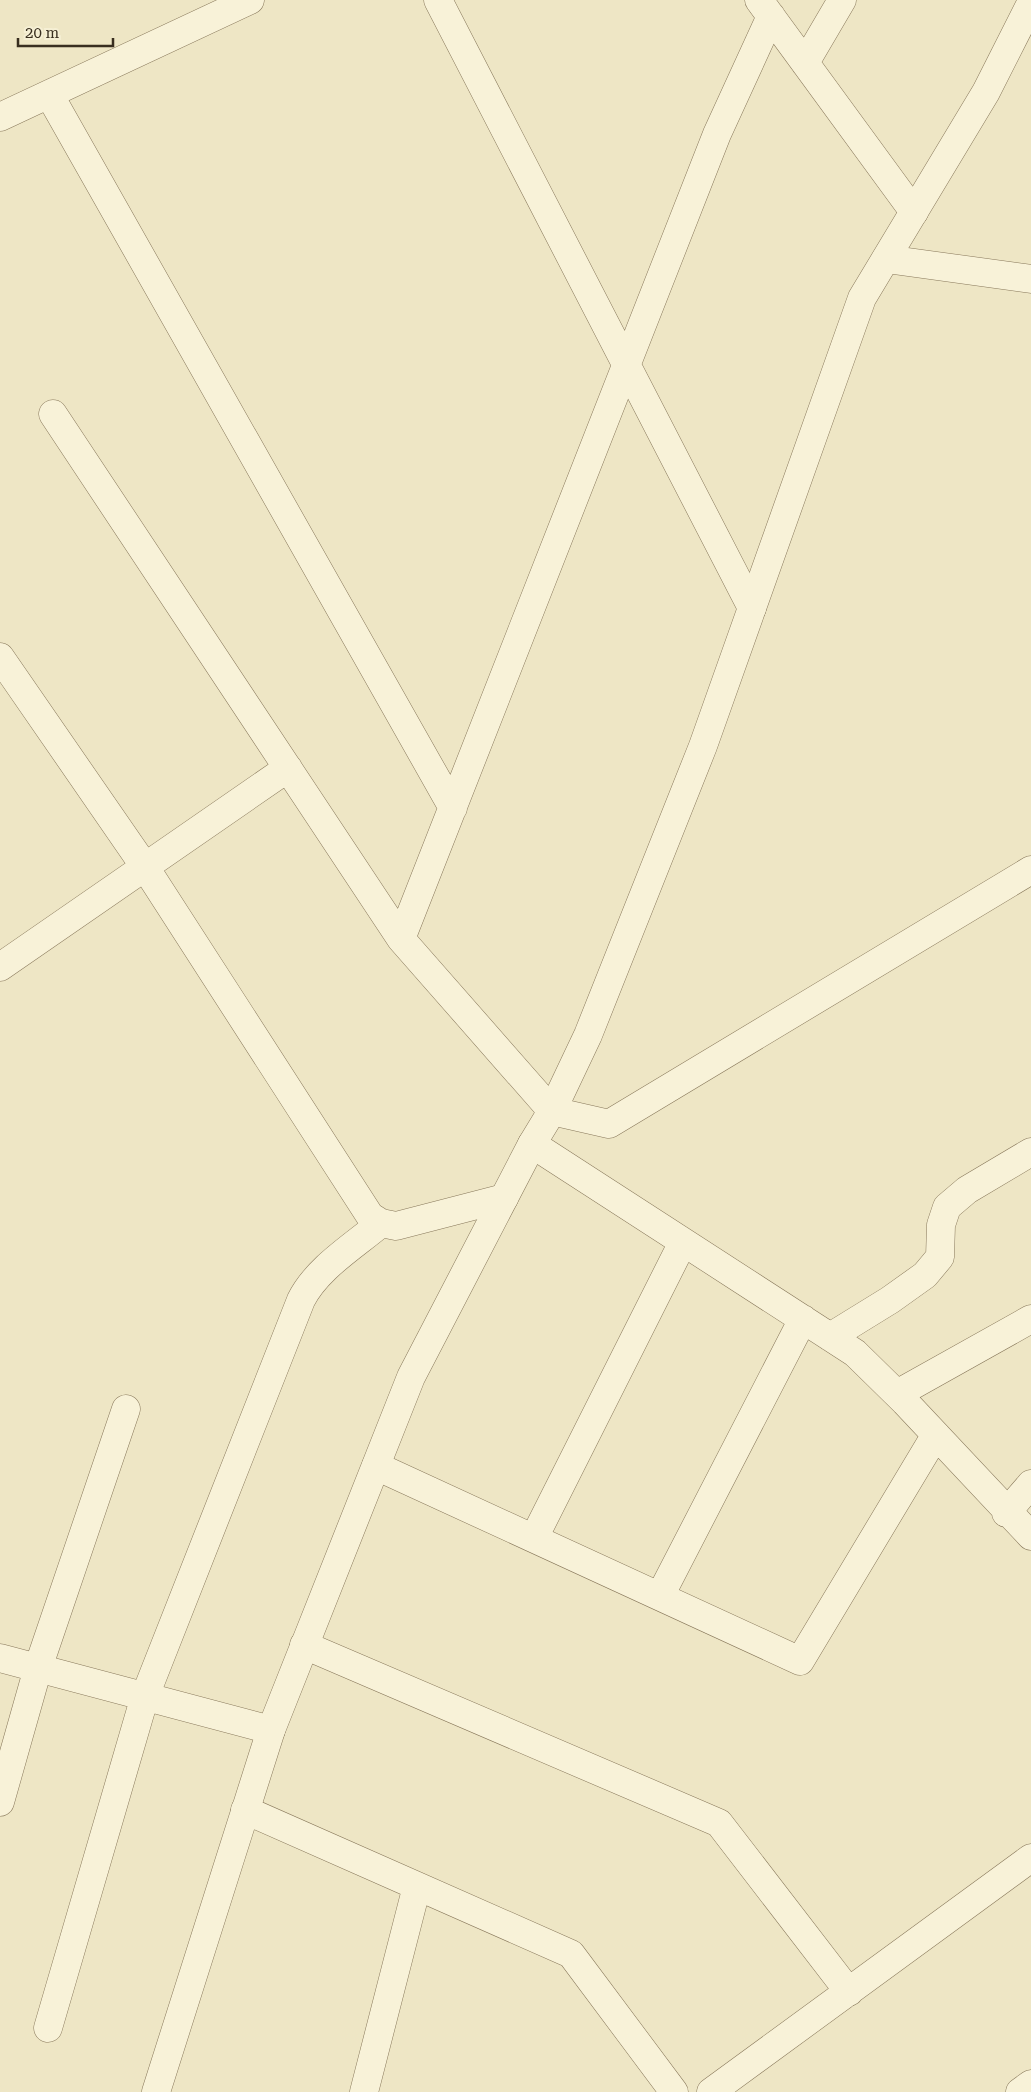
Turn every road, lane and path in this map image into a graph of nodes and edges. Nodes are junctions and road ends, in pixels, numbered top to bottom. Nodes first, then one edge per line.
1 (250, 0) edge
2 (438, 0) edge
3 (842, 0) edge
4 (1031, 3) edge
5 (765, 8) edge
6 (805, 63) junction
7 (49, 94) junction
8 (0, 117) edge
9 (914, 212) junction
10 (886, 260) junction
11 (1031, 279) edge
12 (626, 365) junction
13 (53, 414) dead end
14 (752, 608) junction
15 (0, 657) edge
16 (288, 768) junction
17 (453, 808) junction
18 (145, 867) junction
19 (1031, 870) edge
20 (401, 939) junction
21 (0, 967) edge
22 (552, 1111) junction
23 (532, 1144) junction
24 (1031, 1152) edge
25 (504, 1198) junction
26 (381, 1223) junction
27 (683, 1242) junction
28 (803, 1319) junction
29 (1031, 1319) edge
30 (830, 1337) junction
31 (897, 1394) junction
32 (126, 1409) dead end
33 (935, 1436) junction
34 (376, 1466) junction
35 (1031, 1484) edge
36 (1006, 1513) junction
37 (1031, 1536) edge
38 (534, 1538) junction
39 (660, 1596) junction
40 (304, 1645) junction
41 (0, 1658) edge
42 (38, 1668) junction
43 (145, 1696) junction
44 (271, 1730) junction
45 (0, 1802) edge
46 (245, 1810) junction
47 (1031, 1858) edge
48 (417, 1886) junction
49 (849, 1992) junction
50 (48, 2028) dead end
51 (1031, 2084) edge
52 (156, 2092) edge
53 (364, 2092) edge
54 (674, 2092) edge
55 (711, 2092) edge
56 (1020, 2092) edge

1 - 7 street
2 - 12 street
3 - 6 street
4 - 9 street
5 - 6 street
5 - 12 street
6 - 9 street
7 - 8 street
7 - 17 street
9 - 10 street
10 - 11 street
10 - 14 street
12 - 14 street
12 - 17 street
13 - 16 street
14 - 22 street
15 - 18 street
16 - 18 street
16 - 20 street
17 - 20 street
18 - 21 street
18 - 26 street
19 - 22 street
20 - 22 street
22 - 23 street
23 - 25 street
23 - 27 street
24 - 30 street
25 - 26 street
25 - 34 street
26 - 43 street
27 - 28 street
27 - 38 street
28 - 30 street
28 - 39 street
29 - 31 street
30 - 31 street
31 - 33 street
32 - 42 street
33 - 36 street
33 - 39 street
34 - 38 street
34 - 40 street
35 - 36 street
36 - 37 street
38 - 39 street
40 - 44 street
40 - 49 street
41 - 42 street
42 - 43 street
42 - 45 street
43 - 44 street
43 - 50 street
44 - 46 street
46 - 48 street
46 - 52 street
47 - 49 street
48 - 53 street
48 - 54 street
49 - 55 street
51 - 56 street

